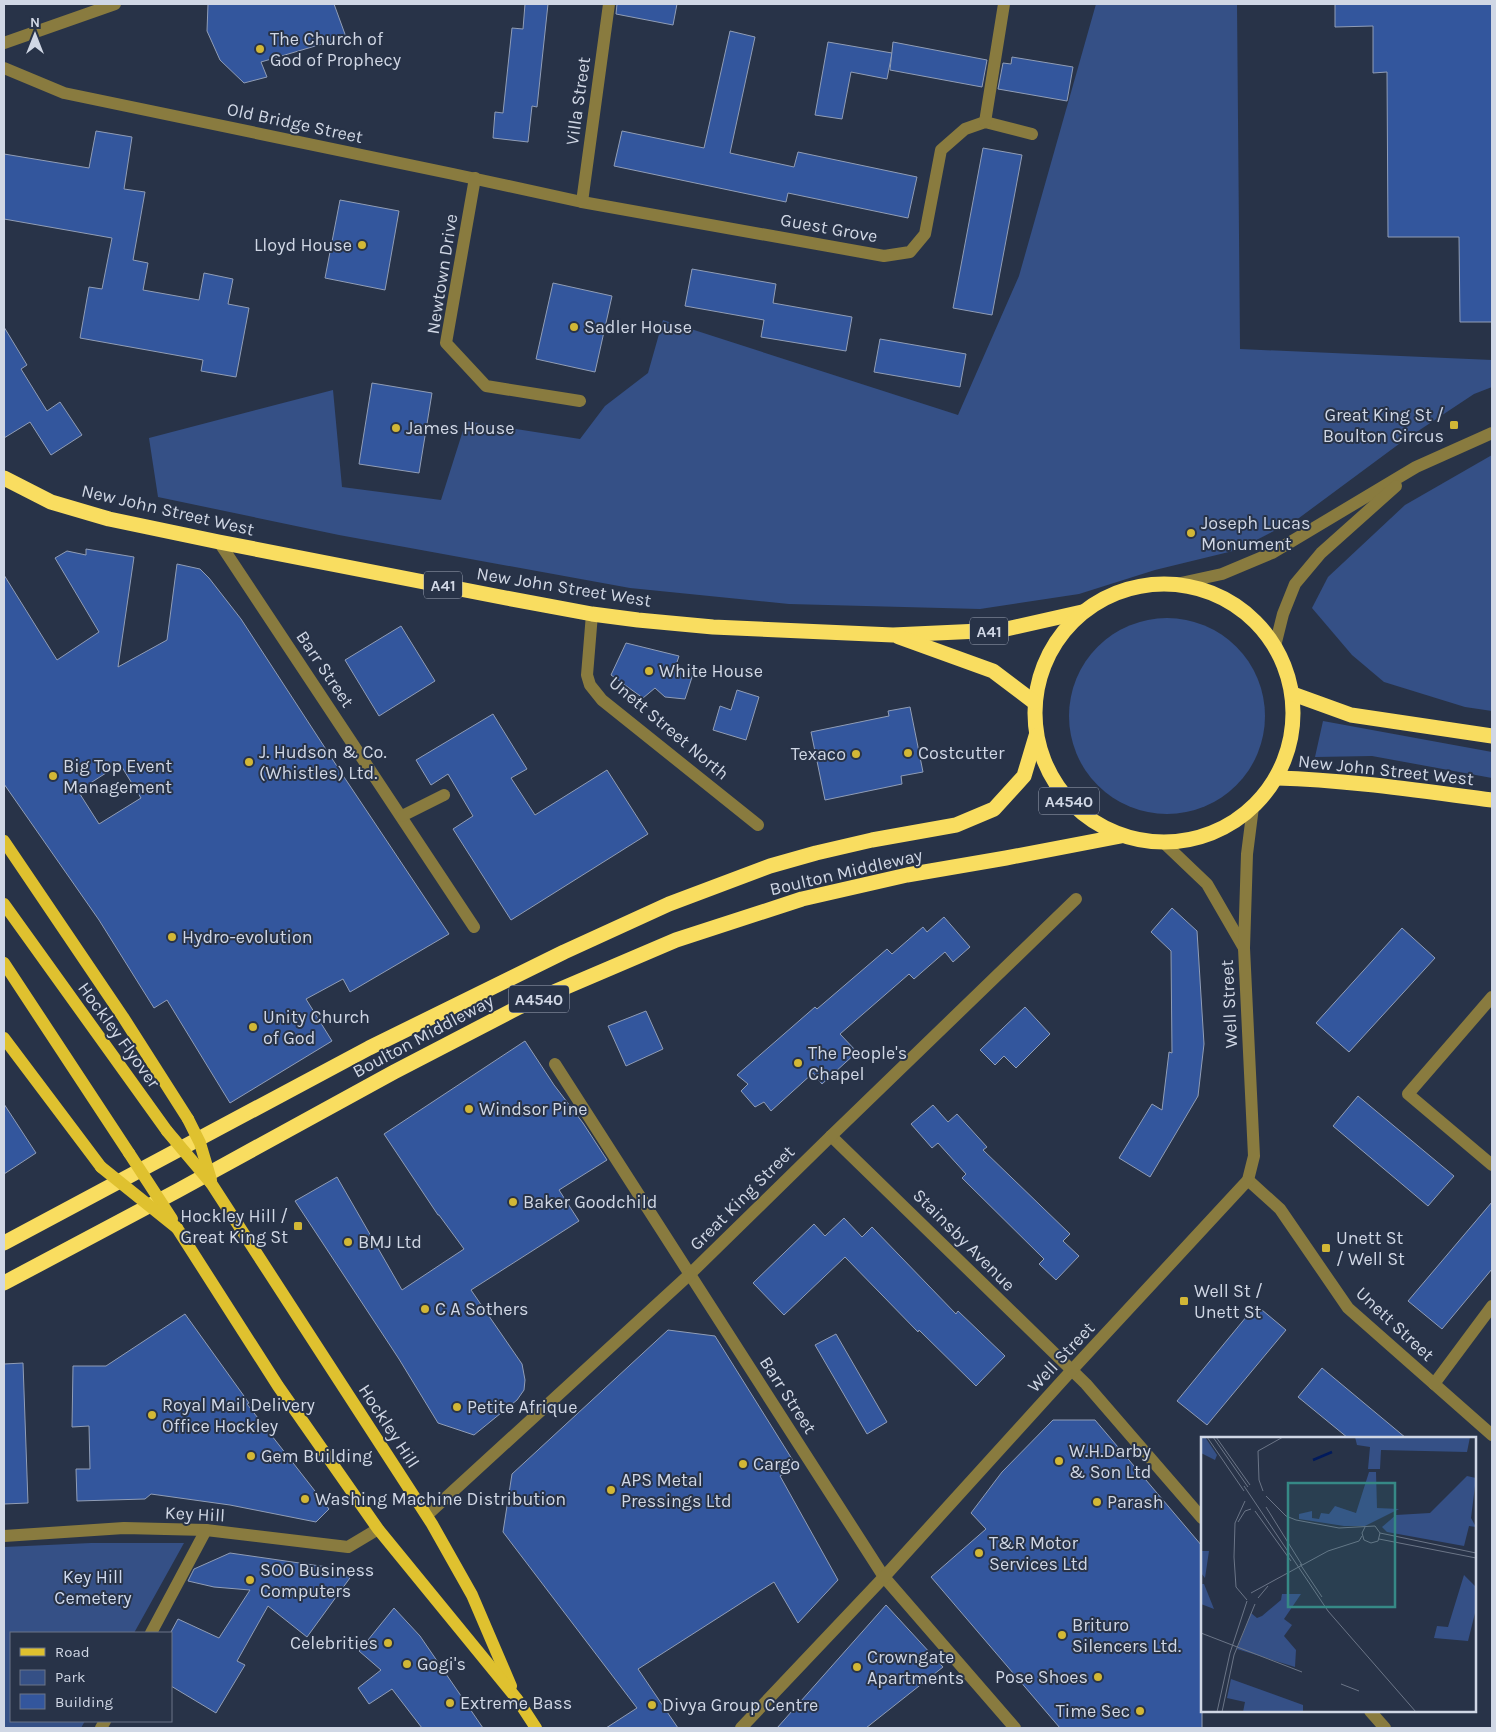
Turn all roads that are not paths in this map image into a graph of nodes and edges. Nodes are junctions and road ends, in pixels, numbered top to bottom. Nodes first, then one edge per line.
1 (115, 4) edge
2 (609, 4) edge
3 (1004, 4) edge
4 (4, 43) edge
5 (4, 68) edge
6 (985, 122) junction
7 (1032, 134) dead end
8 (475, 178) junction
9 (582, 202) junction
10 (580, 401) dead end
11 (1492, 433) edge
12 (1416, 467) junction
13 (4, 478) edge
14 (218, 542) junction
15 (1176, 584) junction
16 (1082, 612) junction
17 (592, 614) junction
18 (894, 635) junction
19 (1275, 646) junction
20 (1293, 694) junction
21 (1034, 702) junction
22 (1036, 736) junction
23 (1492, 736) edge
24 (1277, 778) junction
25 (444, 795) dead end
26 (1492, 800) edge
27 (1253, 807) junction
28 (402, 816) junction
29 (758, 824) dead end
30 (1121, 836) junction
31 (4, 841) edge
32 (1164, 843) junction
33 (1076, 899) dead end
34 (4, 904) edge
35 (474, 927) dead end
36 (1244, 948) junction
37 (4, 963) edge
38 (1492, 997) edge
39 (4, 1038) edge
40 (555, 1064) dead end
41 (831, 1136) junction
42 (1492, 1165) edge
43 (1248, 1180) junction
44 (212, 1183) junction
45 (177, 1228) junction
46 (4, 1243) edge
47 (690, 1274) junction
48 (4, 1283) edge
49 (1492, 1306) edge
50 (1072, 1371) junction
51 (1434, 1384) junction
52 (1492, 1435) edge
53 (426, 1515) junction
54 (1201, 1517) edge
55 (378, 1529) junction
56 (206, 1530) junction
57 (4, 1536) edge
58 (884, 1577) junction
59 (152, 1632) edge
60 (517, 1699) junction
61 (1371, 1712) edge
62 (536, 1728) edge
63 (741, 1728) edge
64 (1015, 1728) edge
65 (1385, 1728) edge

1 - 4 street
2 - 9 street, Villa Street
3 - 6 street
5 - 8 street, Old Bridge Street
6 - 7 street
6 - 9 street, Guest Grove
8 - 9 street, Old Bridge Street
8 - 10 street, Newtown Drive
11 - 12 street
12 - 15 street
12 - 19 street
13 - 14 highway, New John Street West / A41
14 - 17 highway, New John Street West / A41
14 - 28 street, Barr Street
15 - 16 highway, A4540
15 - 19 highway, A4540
16 - 18 highway, New John Street West / A41
16 - 21 highway, A4540
17 - 18 highway, New John Street West / A41
17 - 29 street, Unett Street North
18 - 21 highway, New John Street West / A41
19 - 20 highway, A4540
20 - 23 highway
20 - 24 highway, A4540
21 - 22 highway, A4540
22 - 30 highway, A4540
22 - 46 highway, Boulton Middleway / A4540
24 - 26 highway, New John Street West
24 - 27 highway, A4540
25 - 28 street
27 - 32 highway, A4540
27 - 36 street, Well Street
28 - 35 street, Barr Street
30 - 32 highway, A4540
30 - 48 highway, Boulton Middleway / A4540
31 - 44 main road, bridge
32 - 36 street, Well Street
33 - 41 street, Great King Street
34 - 44 main road, Hockley Flyover, bridge
36 - 43 street, Well Street
37 - 45 main road, bridge
38 - 42 street
39 - 45 main road, bridge
40 - 47 street, Barr Street
41 - 47 street, Great King Street
41 - 50 street, Stainsby Avenue
43 - 50 street, Well Street
43 - 51 street, Unett Street
44 - 53 main road, Hockley Hill
45 - 55 main road, Hockley Hill
47 - 53 street, Great King Street
47 - 58 street, Barr Street
49 - 51 street
50 - 54 street, Stainsby Avenue
50 - 58 street, Well Street
51 - 52 street, Unett Street
53 - 60 main road, Hockley Hill
55 - 56 street, Key Hill
55 - 60 main road, Hockley Hill
56 - 57 street, Key Hill
56 - 59 street
58 - 63 street, Well Street
58 - 64 street, Barr Street
60 - 62 main road, Hockley Hill
61 - 65 street

